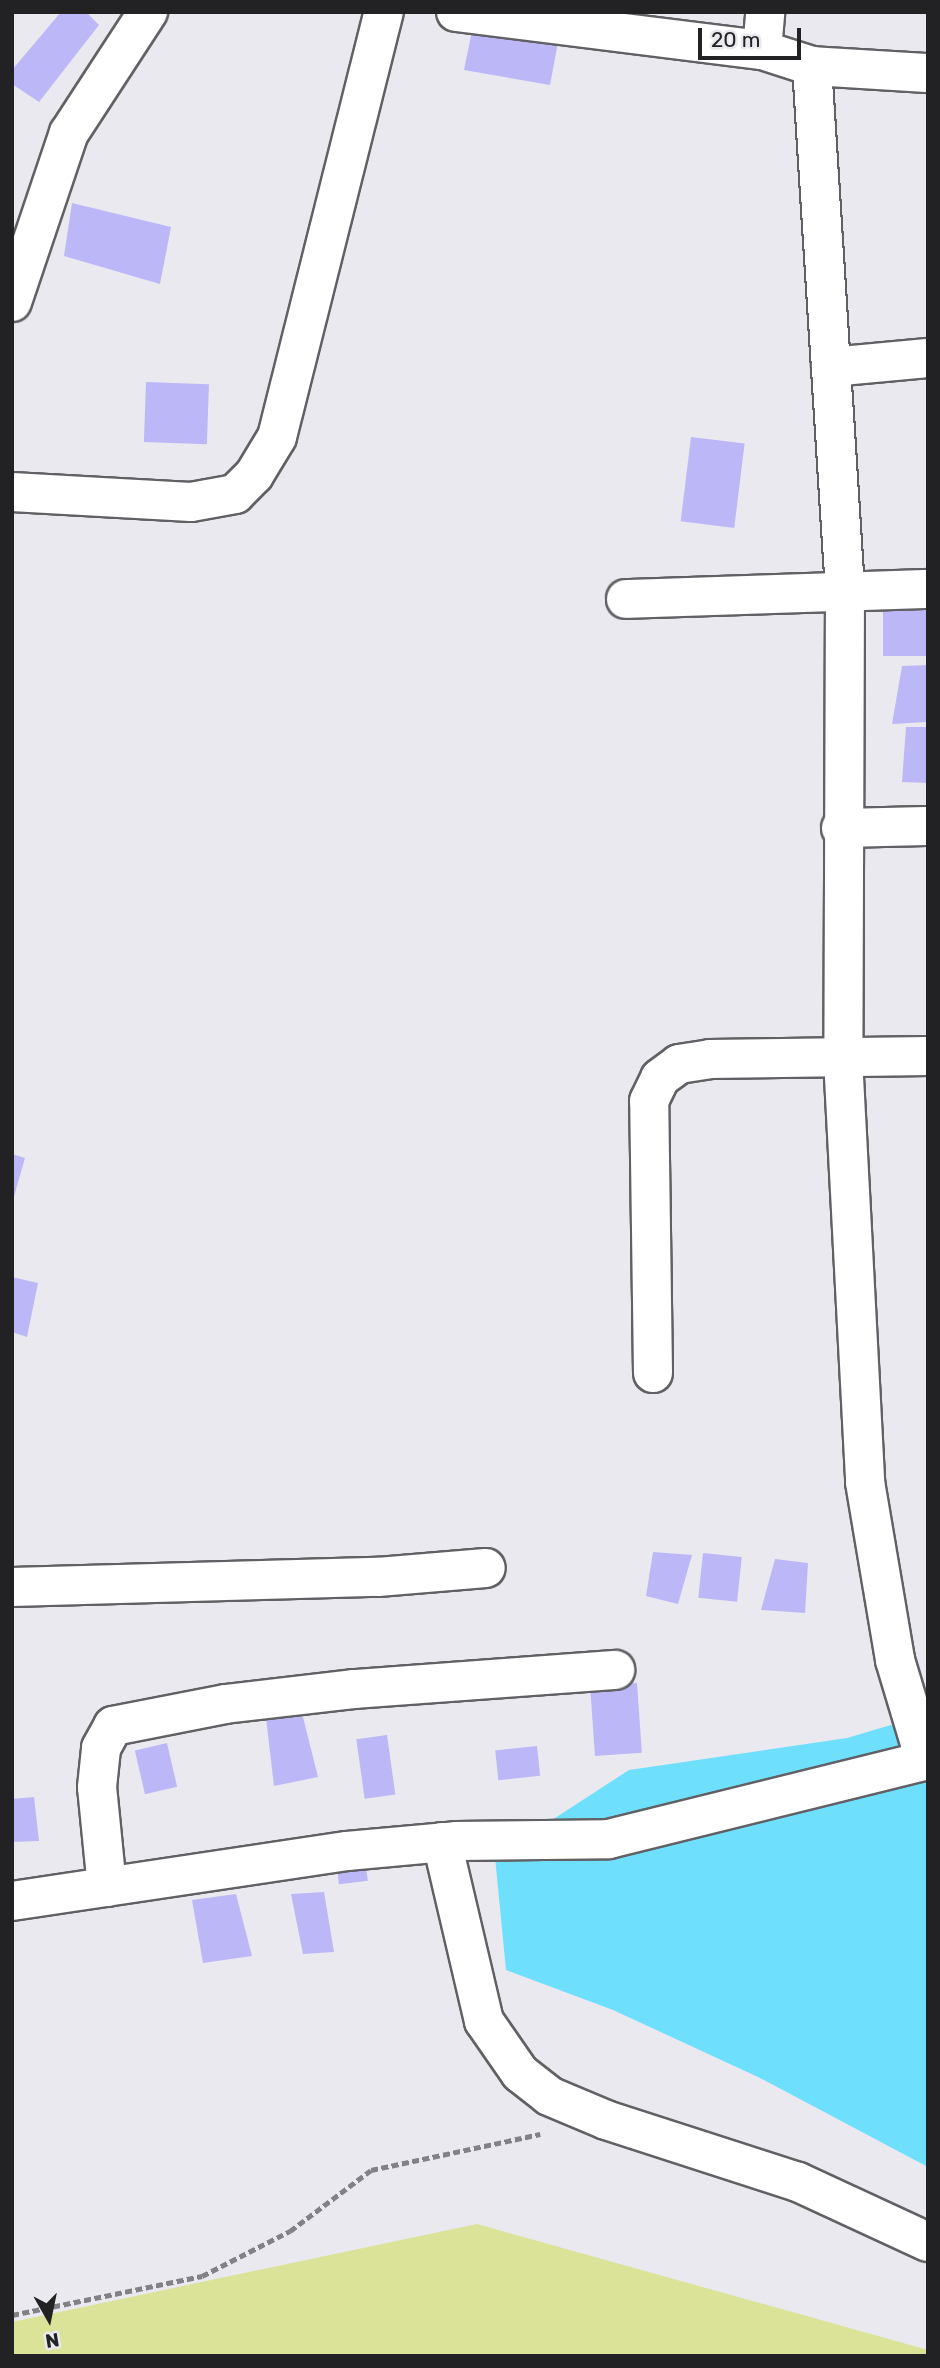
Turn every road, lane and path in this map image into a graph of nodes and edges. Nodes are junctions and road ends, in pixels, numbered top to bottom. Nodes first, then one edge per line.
1 (148, 12) edge
2 (384, 12) edge
3 (456, 12) edge
4 (765, 12) edge
5 (762, 50) junction
6 (812, 66) junction
7 (928, 73) edge
8 (12, 302) edge
9 (928, 358) edge
10 (831, 367) junction
11 (12, 492) edge
12 (928, 590) edge
13 (845, 591) junction
14 (626, 599) dead end
15 (928, 826) edge
16 (841, 828) junction
17 (928, 1056) edge
18 (843, 1058) junction
19 (653, 1373) dead end
20 (486, 1568) dead end
21 (12, 1587) edge
22 (615, 1670) dead end
23 (926, 1760) edge
24 (442, 1842) junction
25 (107, 1887) junction
26 (12, 1901) edge
27 (553, 2131) dead end
28 (928, 2242) edge
29 (12, 2315) edge

1 - 8 street
2 - 11 street
3 - 5 street
4 - 5 street
5 - 6 street
6 - 7 street
6 - 10 street
9 - 10 street
10 - 13 street
12 - 13 street
13 - 14 street
13 - 16 street
15 - 16 street
16 - 18 street
17 - 18 street
18 - 19 street
18 - 23 street
20 - 21 street
22 - 25 street
23 - 24 street
24 - 25 street
24 - 28 street
25 - 26 street
27 - 29 path

